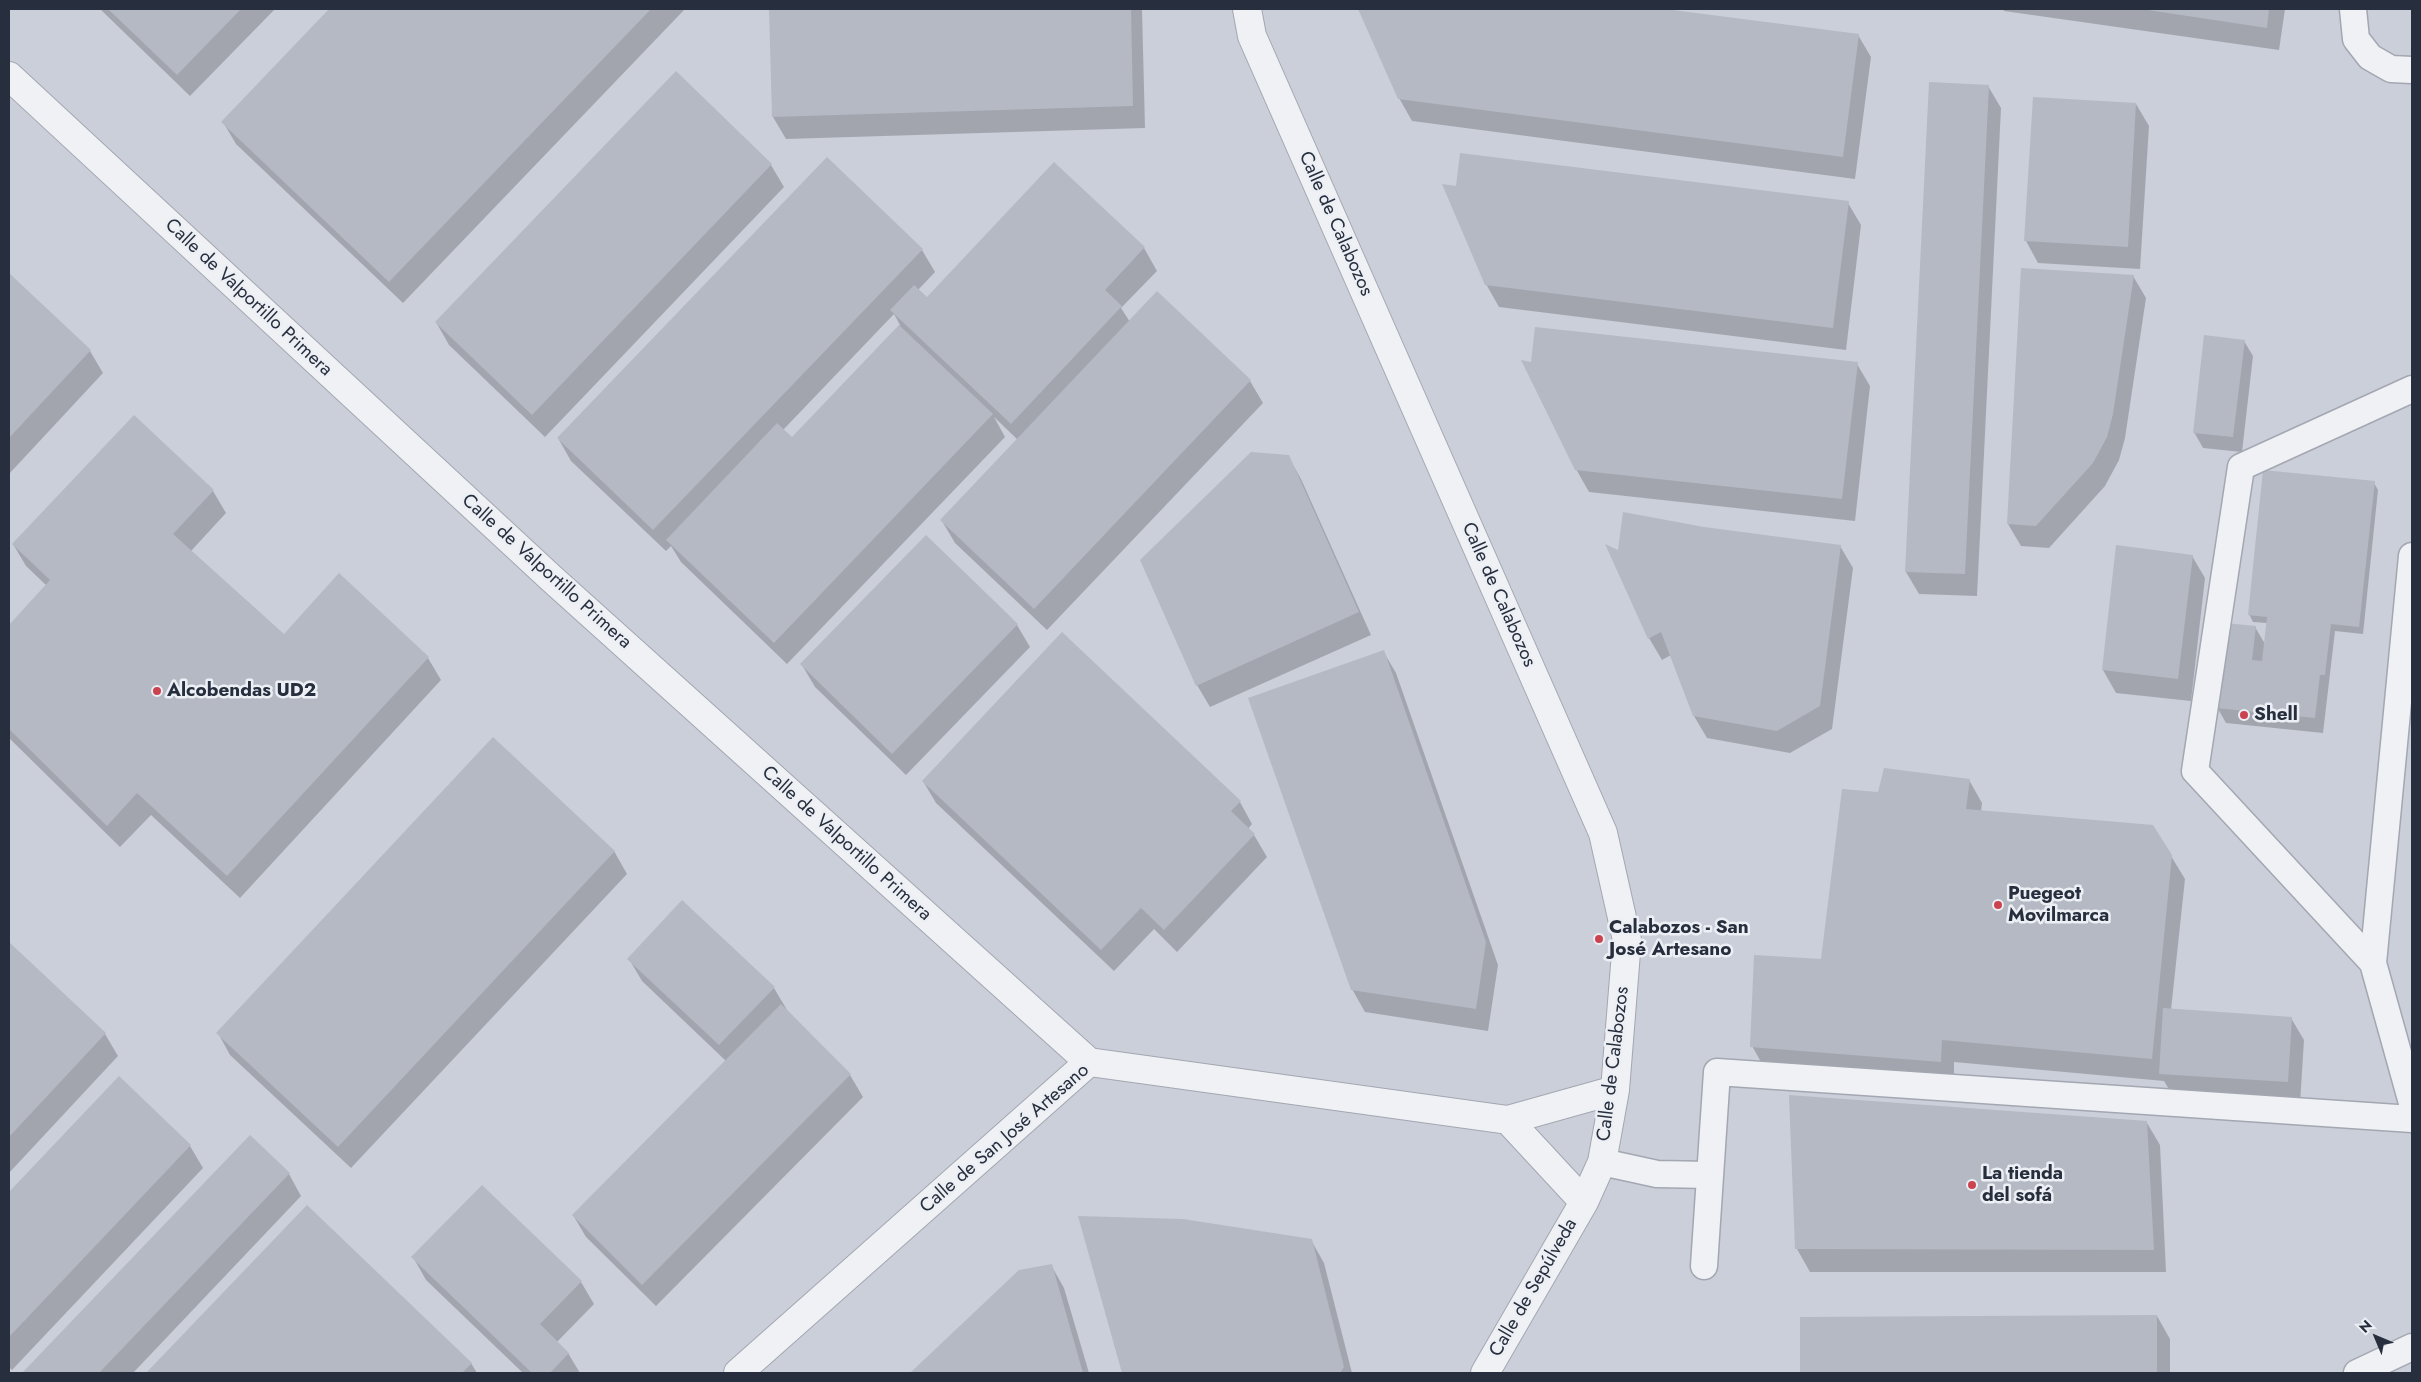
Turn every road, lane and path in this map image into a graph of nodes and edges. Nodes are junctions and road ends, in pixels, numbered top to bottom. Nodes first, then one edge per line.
1 (1248, 9) edge
2 (2353, 9) edge
3 (2412, 70) edge
4 (9, 76) edge
5 (2412, 389) edge
6 (2412, 556) edge
7 (2373, 963) junction
8 (1088, 1062) junction
9 (1615, 1090) junction
10 (2412, 1104) edge
11 (1508, 1120) junction
12 (2412, 1120) edge
13 (1602, 1162) junction
14 (1710, 1175) junction
15 (1584, 1202) junction
16 (1704, 1266) dead end
17 (2412, 1347) edge
18 (738, 1373) edge
19 (1485, 1373) edge
20 (2357, 1373) edge

1 - 9 street, Calle de Calabozos
2 - 3 lane
4 - 8 street, Calle de Valportillo Primera
5 - 7 lane
6 - 7 lane
7 - 10 lane
8 - 11 street, Calle de San José Artesano
8 - 18 street, Calle de San José Artesano
9 - 11 street, Calle de San José Artesano
9 - 13 street, Calle de Calabozos
11 - 15 street
12 - 14 lane
13 - 14 lane
13 - 15 street, Calle de Calabozos
14 - 16 lane
15 - 19 street, Calle de Sepúlveda
17 - 20 lane

